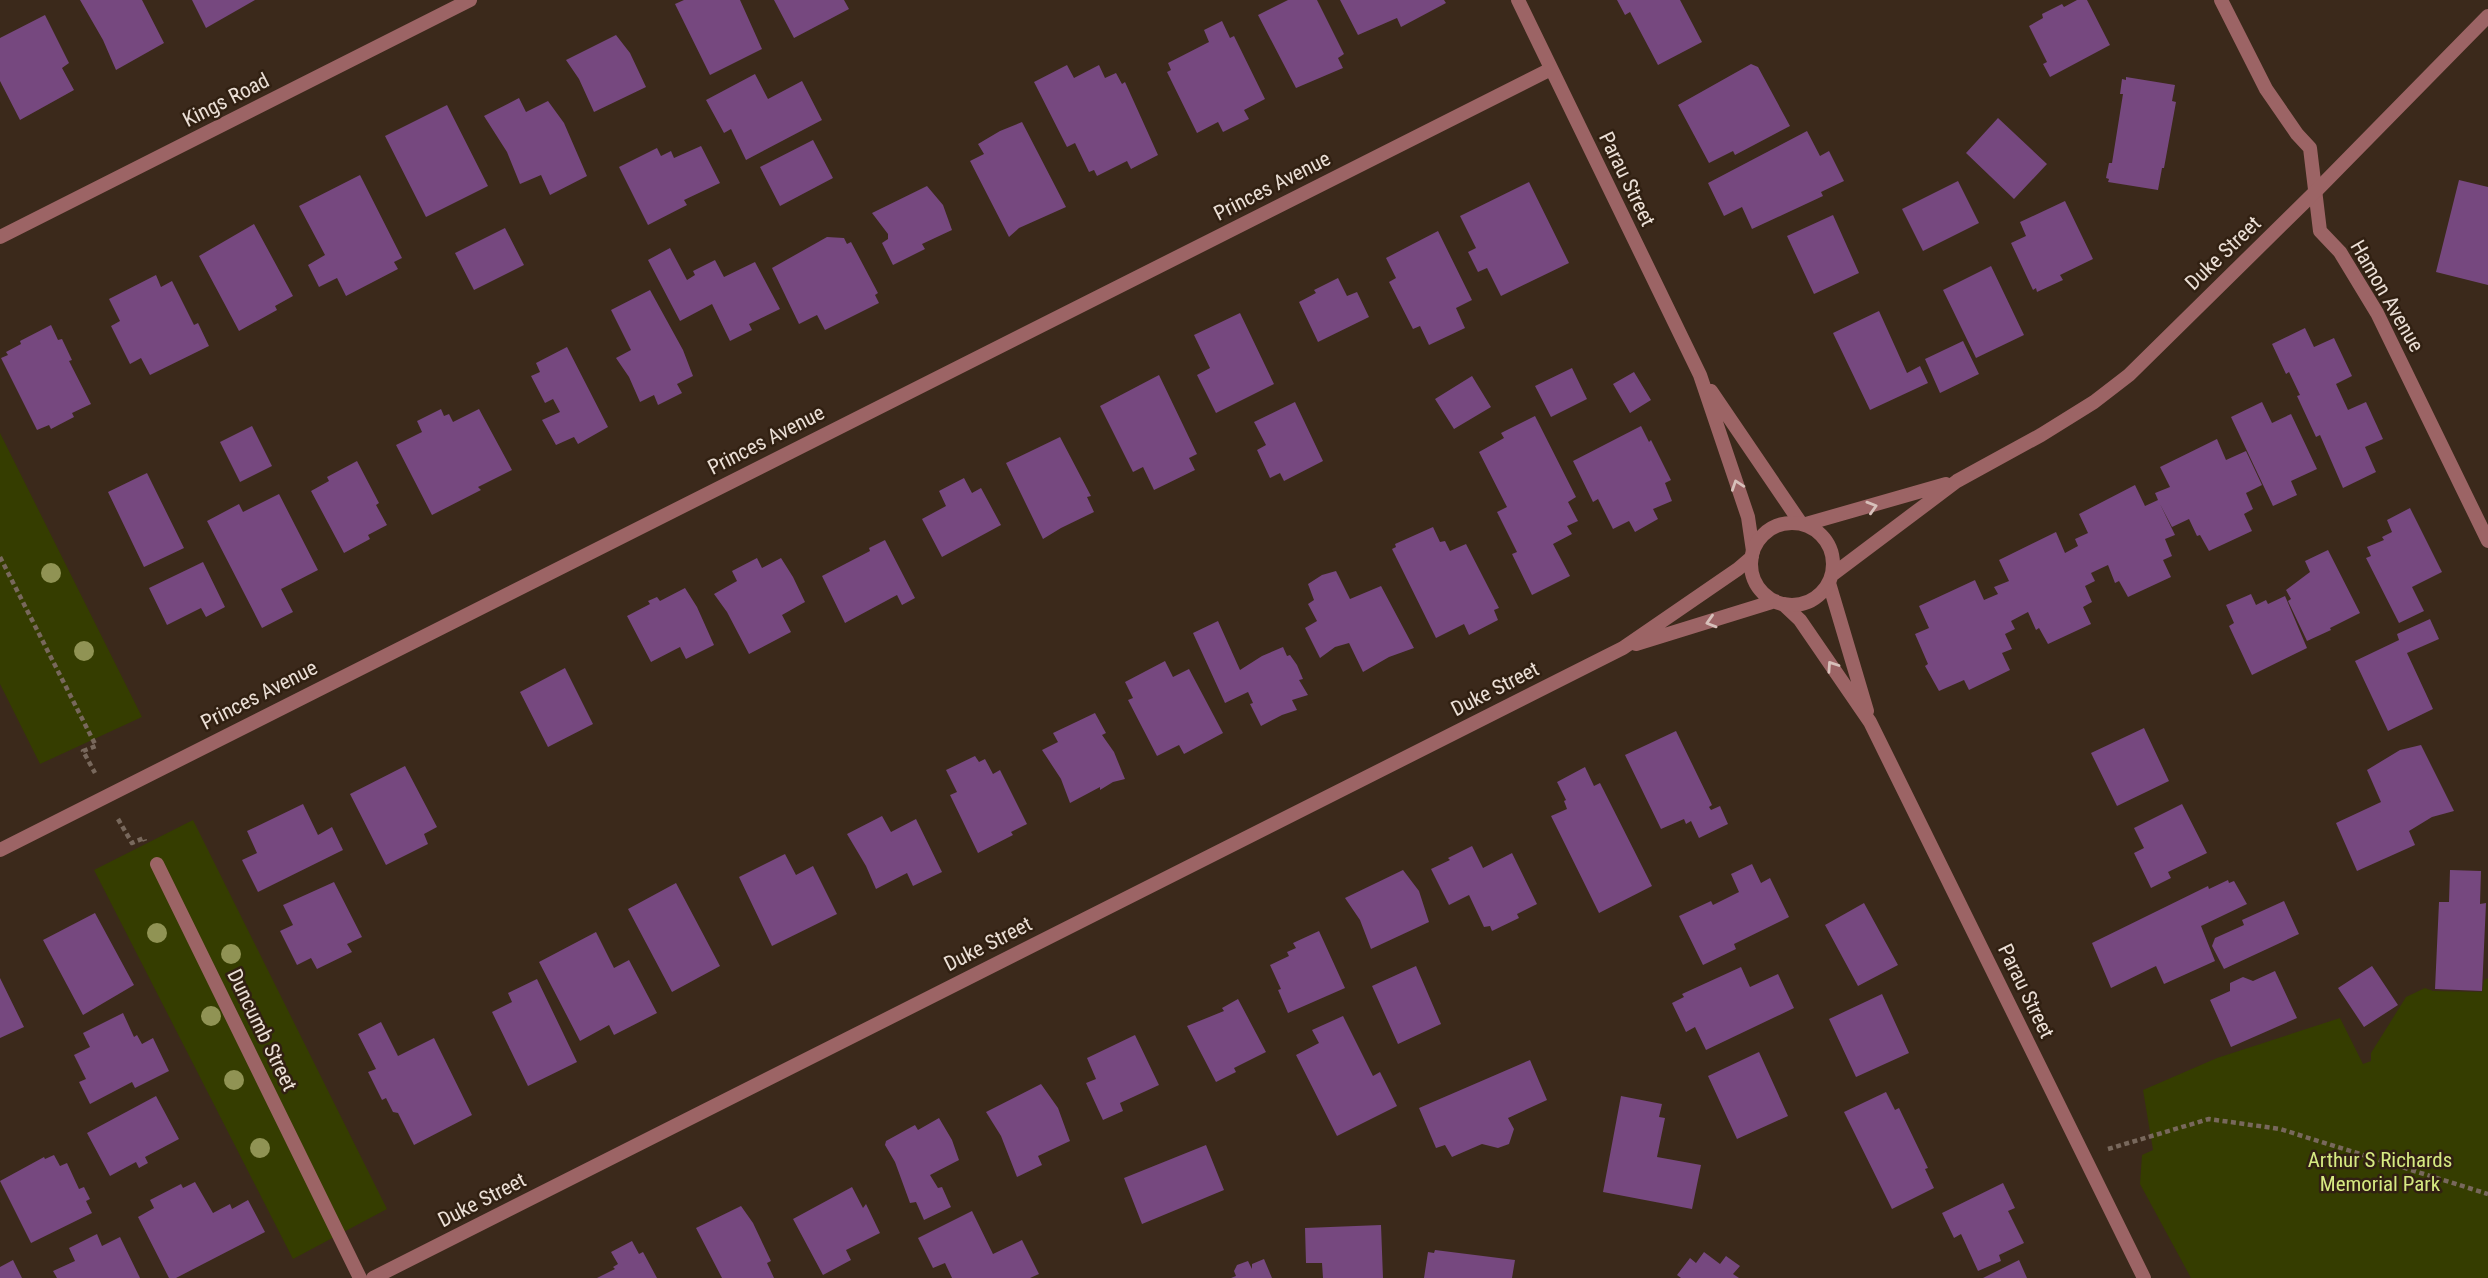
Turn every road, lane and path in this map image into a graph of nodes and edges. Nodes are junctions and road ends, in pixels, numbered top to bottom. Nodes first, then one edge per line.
1 (470, 0) edge
2 (1518, 0) edge
3 (2221, 0) edge
4 (2488, 16) edge
5 (1551, 69) junction
6 (2316, 191) junction
7 (0, 237) edge
8 (1700, 375) junction
9 (1957, 481) junction
10 (1803, 523) junction
11 (2488, 541) edge
12 (1752, 554) junction
13 (0, 557) edge
14 (1831, 579) junction
15 (1779, 603) junction
16 (1623, 649) junction
17 (1870, 722) junction
18 (99, 780) dead end
19 (118, 818) dead end
20 (0, 850) edge
21 (156, 864) joint
22 (2083, 1157) junction
23 (2488, 1194) edge
24 (360, 1278) edge
25 (373, 1278) edge
26 (2144, 1278) edge

1 - 7 street, Kings Road
2 - 5 street, Parau Street
3 - 6 street, Hamon Avenue
4 - 6 street, Duke Street
5 - 8 street, Parau Street
5 - 20 street, Princes Avenue
6 - 9 street, Duke Street
6 - 11 street, Hamon Avenue
8 - 10 street, Parau Street
12 -> 8 street, Parau Street
10 -> 9 street, Duke Street
9 - 14 street, Duke Street
10 - 12 street
10 - 14 street
12 - 15 street
12 - 16 street, Duke Street
13 - 18 path
14 - 15 street
14 - 17 street, Parau Street
15 -> 16 street, Duke Street
17 -> 15 street, Parau Street
16 - 25 street, Duke Street
17 - 22 street, Parau Street
19 - 21 path
21 - 24 street, Duncumb Street
22 - 23 path
22 - 26 street, Parau Street

